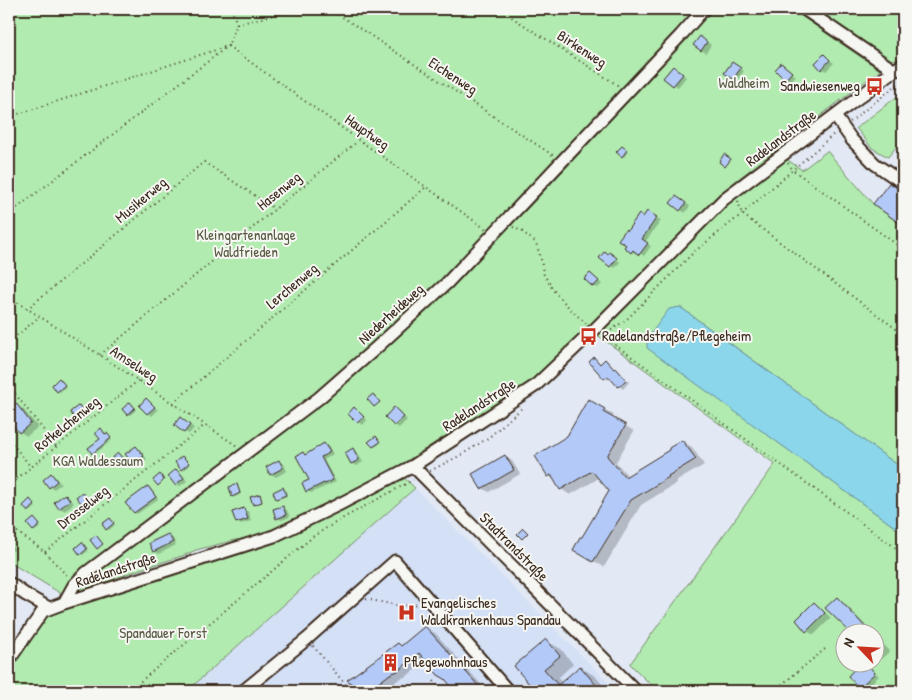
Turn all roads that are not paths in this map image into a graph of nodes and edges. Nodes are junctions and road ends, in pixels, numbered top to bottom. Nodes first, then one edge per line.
1 (704, 9) edge
2 (804, 9) edge
3 (899, 67) edge
4 (836, 116) junction
5 (903, 183) edge
6 (413, 466) junction
7 (9, 584) edge
8 (64, 602) junction
9 (49, 608) junction
10 (9, 660) edge
11 (243, 691) edge
12 (508, 691) edge
13 (636, 691) edge

1 - 8 street, Niederheideweg
2 - 3 street
3 - 4 street, Radelandstraße
4 - 5 street
4 - 6 street, Radelandstraße
6 - 8 street, Radelandstraße
6 - 13 street, Stadtrandstraße
7 - 9 street
8 - 9 street, Radelandstraße
9 - 10 street, Radelandstraße
11 - 12 street

